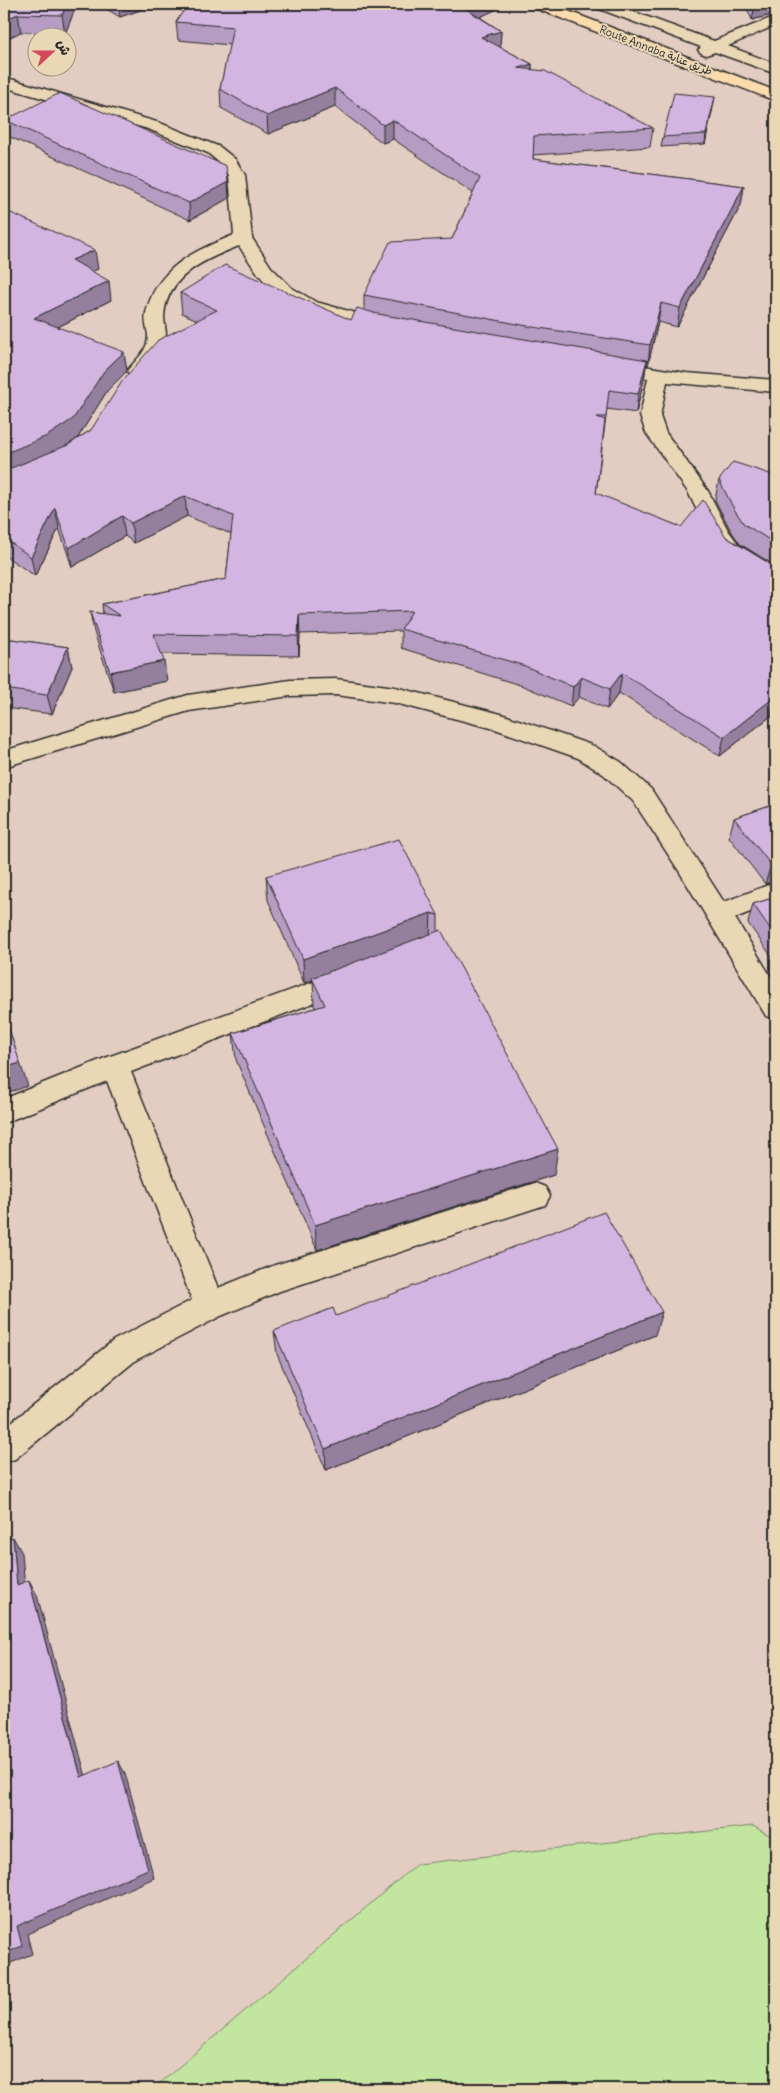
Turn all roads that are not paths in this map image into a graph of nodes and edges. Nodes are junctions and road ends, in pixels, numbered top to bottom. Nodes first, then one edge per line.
1 (536, 4) edge
2 (599, 4) edge
3 (776, 20) edge
4 (714, 47) junction
5 (679, 60) junction
6 (776, 69) edge
7 (4, 82) edge
8 (776, 96) edge
9 (243, 238) junction
10 (407, 332) edge
11 (590, 363) edge
12 (659, 374) junction
13 (128, 382) edge
14 (776, 386) edge
15 (776, 578) edge
16 (4, 759) edge
17 (776, 892) edge
18 (719, 914) junction
19 (375, 970) edge
20 (776, 1008) edge
21 (115, 1066) junction
22 (4, 1111) edge
23 (535, 1196) dead end
24 (210, 1306) junction
25 (4, 1448) edge

1 - 5 main road, Route Annaba طريق عنابة
2 - 4 street
3 - 4 street
4 - 5 street
4 - 6 street
5 - 8 main road, Route Annaba طريق عنابة
7 - 9 street
9 - 10 street
9 - 13 street
11 - 12 street
12 - 14 street
12 - 15 street
16 - 18 street
17 - 18 street
18 - 20 street
19 - 21 street
21 - 22 street
21 - 24 street
23 - 24 street
24 - 25 street

